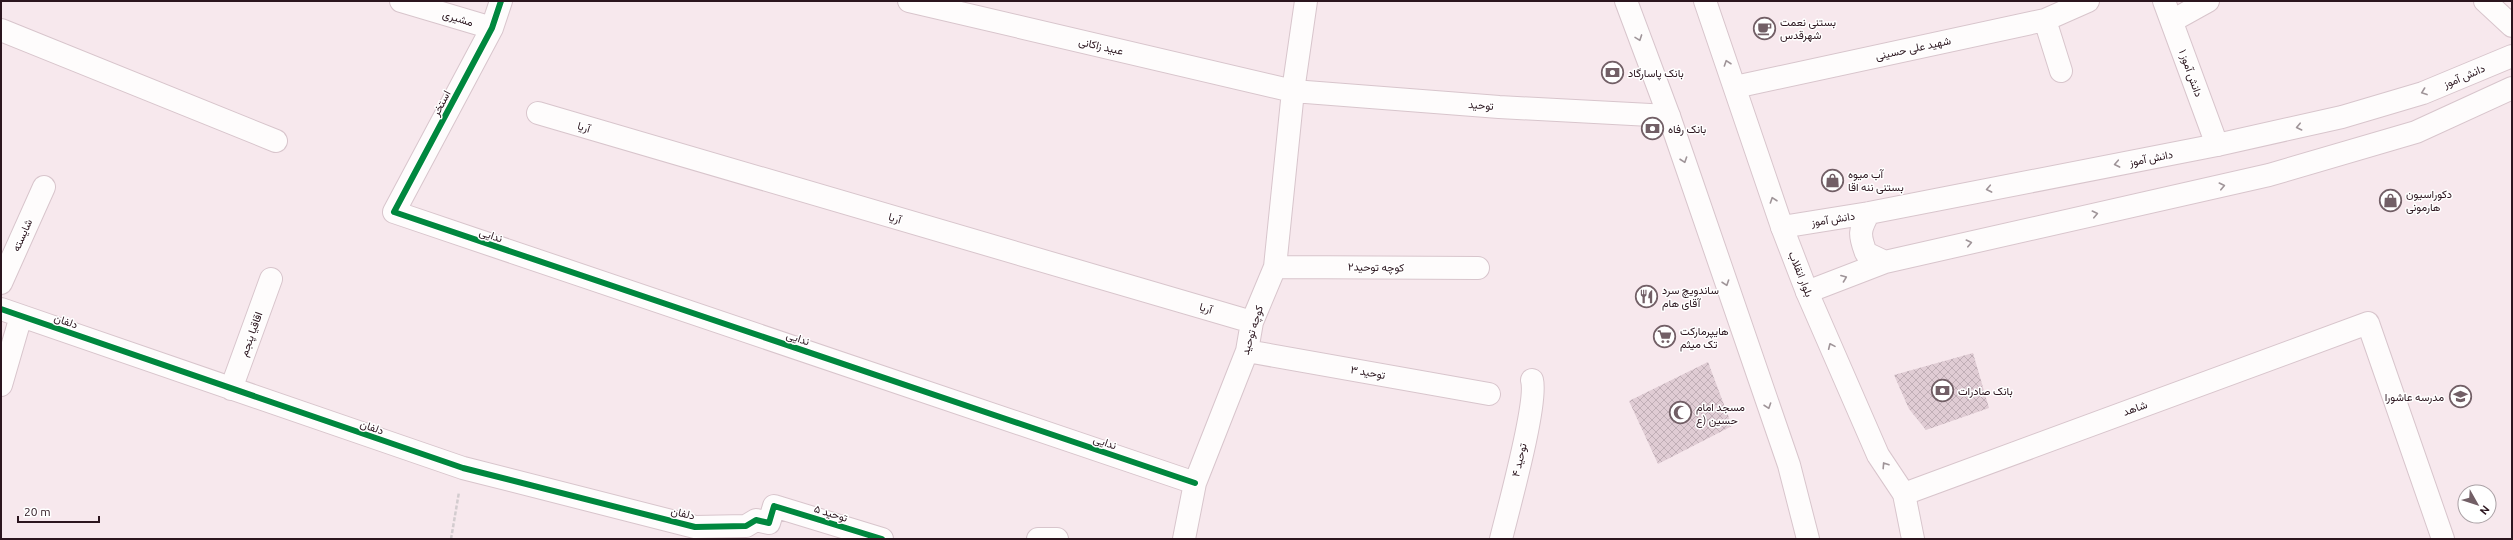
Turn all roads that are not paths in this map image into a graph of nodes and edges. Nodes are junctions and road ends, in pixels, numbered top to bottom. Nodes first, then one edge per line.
1 (401, 1) edge
2 (501, 1) edge
3 (909, 1) edge
4 (1306, 1) edge
5 (1626, 1) edge
6 (1705, 1) edge
7 (2088, 1) edge
8 (2164, 1) edge
9 (2208, 1) edge
10 (2485, 1) edge
11 (2045, 20) junction
12 (2172, 21) junction
13 (2512, 26) edge
14 (492, 28) junction
15 (1, 30) edge
16 (2512, 56) edge
17 (2061, 71) dead end
18 (1735, 87) junction
19 (2512, 88) edge
20 (1293, 91) junction
21 (538, 113) dead end
22 (1669, 116) junction
23 (276, 141) dead end
24 (2217, 145) junction
25 (44, 187) dead end
26 (394, 212) joint
27 (1869, 213) junction
28 (1782, 227) junction
29 (1885, 262) junction
30 (1275, 266) junction
31 (1478, 268) dead end
32 (272, 279) dead end
33 (1, 283) edge
34 (1807, 292) junction
35 (1, 309) edge
36 (22, 316) junction
37 (1252, 322) junction
38 (1247, 351) junction
39 (1532, 380) dead end
40 (1, 385) edge
41 (232, 389) junction
42 (1489, 394) dead end
43 (1195, 483) junction
44 (1904, 494) junction
45 (774, 506) joint
46 (882, 539) edge
47 (1038, 539) edge
48 (1057, 539) edge
49 (1186, 539) edge
50 (1500, 539) edge
51 (1808, 539) edge
52 (1913, 539) edge
53 (2443, 539) edge

1 - 14 street, مشیری
2 - 14 street, استخر
3 - 20 street, عبید زاکانی
4 - 20 street, کوچه توحید
5 -> 22 street
18 -> 6 street, بلوار انقلاب
7 - 11 street, شهید علی حسینی
8 - 12 street, دانش آموز ۱
9 - 12 street
10 - 13 street
11 - 17 street
11 - 18 street, شهید علی حسینی
12 - 24 street, دانش آموز ۱
14 - 26 street, استخر
15 - 23 street
16 -> 24 street, دانش آموز
28 -> 18 street, بلوار انقلاب
29 -> 19 street
20 - 22 street, توحید
20 - 30 street, کوچه توحید
21 - 37 street, آریا
22 -> 51 street
24 -> 27 street, دانش آموز
25 - 33 street, شایسته
26 - 43 street, ندایی
27 - 28 street, دانش آموز
27 - 29 street
28 - 34 street, بلوار انقلاب
34 -> 29 street
30 - 31 street, کوچه توحید۲
30 - 37 street, کوچه توحید
32 - 41 street, اقاقیا پنجم
44 -> 34 street, بلوار انقلاب
35 - 36 street, دلفان
36 - 40 street
36 - 41 street, دلفان
37 - 38 street, کوچه توحید
38 - 42 street, توحید ۳
38 - 43 street, کوچه توحید
39 - 50 street, توحید ۴
41 - 45 street, دلفان
43 - 49 street, کوچه توحید
44 - 52 street, بلوار انقلاب
44 - 53 street, شاهد
45 - 46 street, توحید ۵
47 - 48 street

